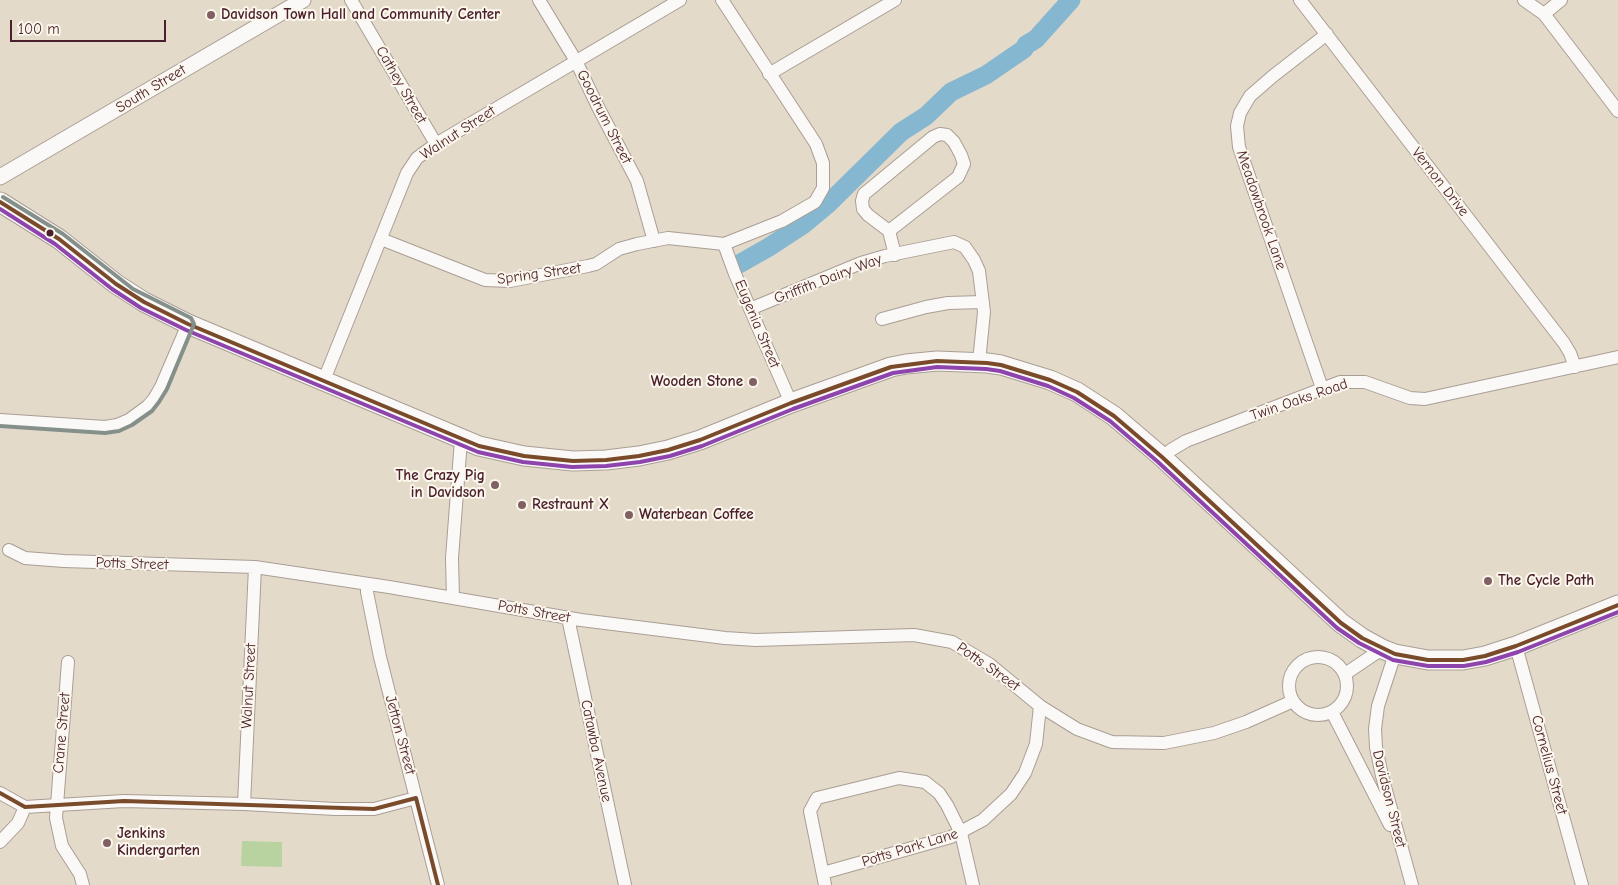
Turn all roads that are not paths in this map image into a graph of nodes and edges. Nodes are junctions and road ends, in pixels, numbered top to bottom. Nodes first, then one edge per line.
1 (303, 0) edge
2 (351, 0) edge
3 (540, 0) edge
4 (680, 0) edge
5 (722, 0) edge
6 (895, 0) edge
7 (1300, 0) edge
8 (1524, 0) edge
9 (1561, 0) edge
10 (1544, 14) junction
11 (1327, 34) junction
12 (576, 62) junction
13 (769, 74) junction
14 (1618, 111) edge
15 (436, 144) junction
16 (0, 177) edge
17 (0, 202) edge
18 (889, 231) junction
19 (381, 239) junction
20 (654, 241) junction
21 (724, 244) junction
22 (895, 255) junction
23 (983, 302) junction
24 (750, 309) junction
25 (882, 318) dead end
26 (188, 324) junction
27 (1618, 357) edge
28 (979, 362) junction
29 (1575, 367) junction
30 (324, 380) junction
31 (1322, 388) junction
32 (791, 403) junction
33 (0, 420) edge
34 (461, 440) junction
35 (1162, 457) junction
36 (9, 550) dead end
37 (255, 568) junction
38 (367, 584) junction
39 (453, 598) junction
40 (1618, 605) edge
41 (568, 618) junction
42 (1516, 646) junction
43 (1389, 651) junction
44 (68, 662) dead end
45 (1345, 674) junction
46 (1293, 701) junction
47 (1040, 706) junction
48 (1332, 712) junction
49 (0, 792) edge
50 (416, 798) junction
51 (56, 804) junction
52 (244, 804) junction
53 (25, 807) junction
54 (961, 833) junction
55 (0, 842) edge
56 (1401, 847) junction
57 (824, 879) edge
58 (83, 885) edge
59 (438, 885) edge
60 (625, 885) edge
61 (973, 885) edge
62 (1412, 885) edge
63 (1582, 885) edge

1 - 16 street, South Street
2 - 15 street, Cathey Street
3 - 12 street, Goodrum Street
4 - 12 street, Walnut Street
5 - 13 street, Spring Street
6 - 13 street
7 - 11 street, Vernon Drive
8 - 10 street
9 - 10 street
10 - 14 street
11 - 29 street, Vernon Drive
11 - 31 street, Meadowbrook Lane
12 - 15 street, Walnut Street
12 - 20 street, Goodrum Street
13 - 21 street, Spring Street
15 - 19 street, Walnut Street
17 - 26 main road
18 - 18 street
18 - 22 street
19 - 20 street, Spring Street
19 - 30 street, Walnut Street
20 - 21 street, Spring Street
21 - 24 street, Eugenia Street
22 - 23 street, Griffith Dairy Way
22 - 24 street, Griffith Dairy Way
23 - 25 street
23 - 28 street, Griffith Dairy Way
24 - 32 street, Eugenia Street
26 - 30 main road
26 - 33 street
27 - 29 street, Twin Oaks Road
28 - 32 main road
28 - 35 main road
29 - 31 street, Twin Oaks Road
30 - 34 main road
31 - 35 street, Twin Oaks Road
32 - 34 main road
34 - 39 street
35 - 43 main road
36 - 37 street, Potts Street
37 - 38 street, Potts Street
37 - 52 street, Walnut Street
38 - 39 street, Potts Street
38 - 50 street, Jetton Street
39 - 41 street, Potts Street
40 - 42 main road
41 - 47 street, Potts Street
41 - 60 street, Catawba Avenue
42 - 43 main road
42 - 63 street, Cornelius Street
43 - 45 street
43 - 56 street, Davidson Street
44 - 51 street, Crane Street
45 - 46 street
45 - 48 street
46 - 47 street, Potts Street
46 - 48 street
47 - 54 street, Potts Park Lane
48 - 56 street
49 - 53 street
50 - 52 street
50 - 59 street, Jetton Street
51 - 52 street
51 - 53 street
51 - 58 street, Crane Street
53 - 55 street
54 - 57 street, Potts Park Lane
54 - 57 street
54 - 61 street
56 - 62 street, Davidson Street

